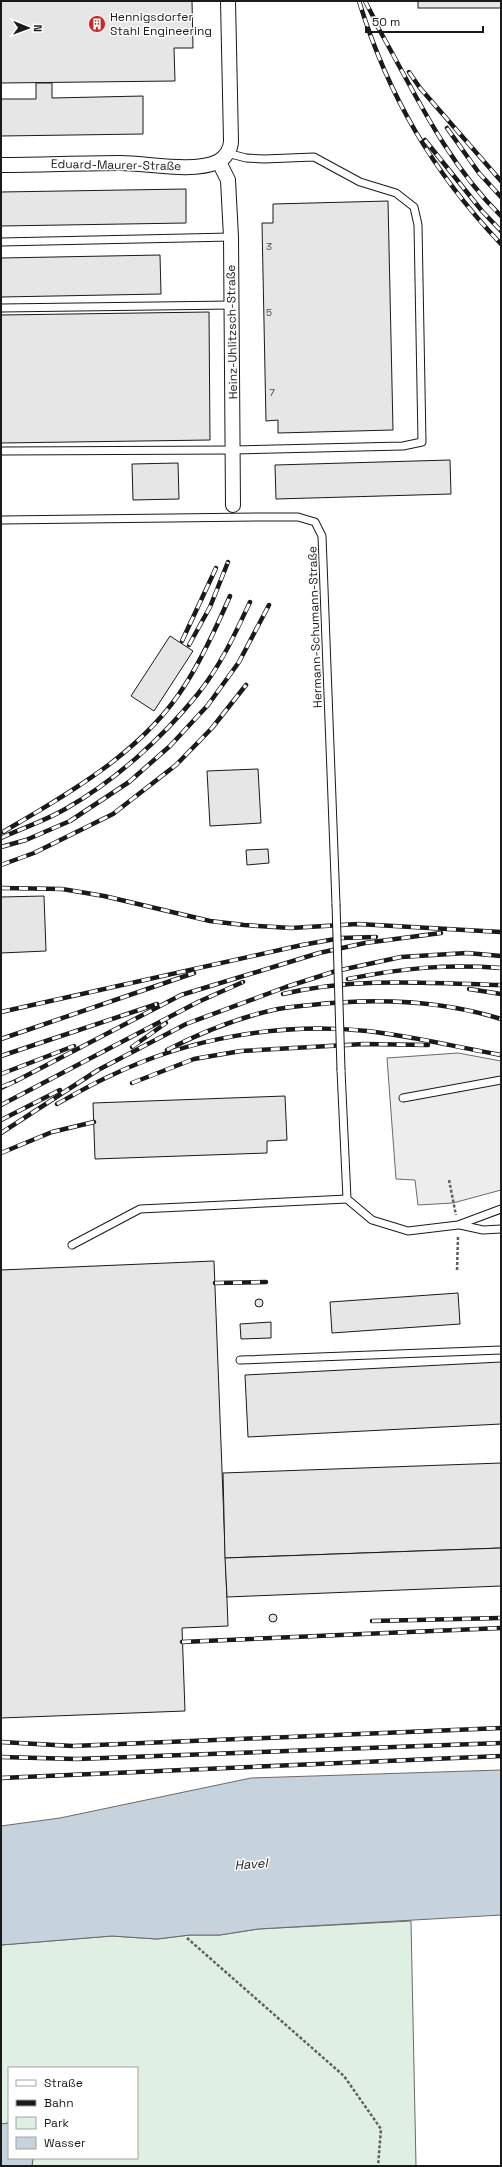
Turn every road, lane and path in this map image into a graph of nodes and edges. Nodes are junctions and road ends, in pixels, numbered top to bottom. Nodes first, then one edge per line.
1 (228, 1) edge
2 (223, 158) junction
3 (1, 166) edge
4 (231, 237) junction
5 (1, 242) edge
6 (232, 304) junction
7 (1, 308) edge
8 (233, 450) junction
9 (1, 451) edge
10 (233, 505) dead end
11 (1, 520) edge
12 (501, 1080) edge
13 (403, 1098) dead end
14 (347, 1199) junction
15 (501, 1209) edge
16 (458, 1225) junction
17 (501, 1230) edge
18 (72, 1245) dead end
19 (501, 1350) edge
20 (240, 1360) dead end
21 (187, 1938) dead end
22 (378, 2166) edge

1 - 2 street
2 - 3 street, Eduard-Maurer-Straße
2 - 4 street, Heinz-Uhlitzsch-Straße
2 - 8 lane
4 - 5 lane
4 - 6 street, Heinz-Uhlitzsch-Straße
6 - 7 lane
6 - 8 street, Heinz-Uhlitzsch-Straße
8 - 9 lane
8 - 10 street, Heinz-Uhlitzsch-Straße
11 - 14 lane, Hermann-Schumann-Straße, bridge
12 - 13 lane
14 - 16 lane
14 - 18 lane
15 - 16 lane
16 - 17 lane
19 - 20 lane
21 - 22 path

